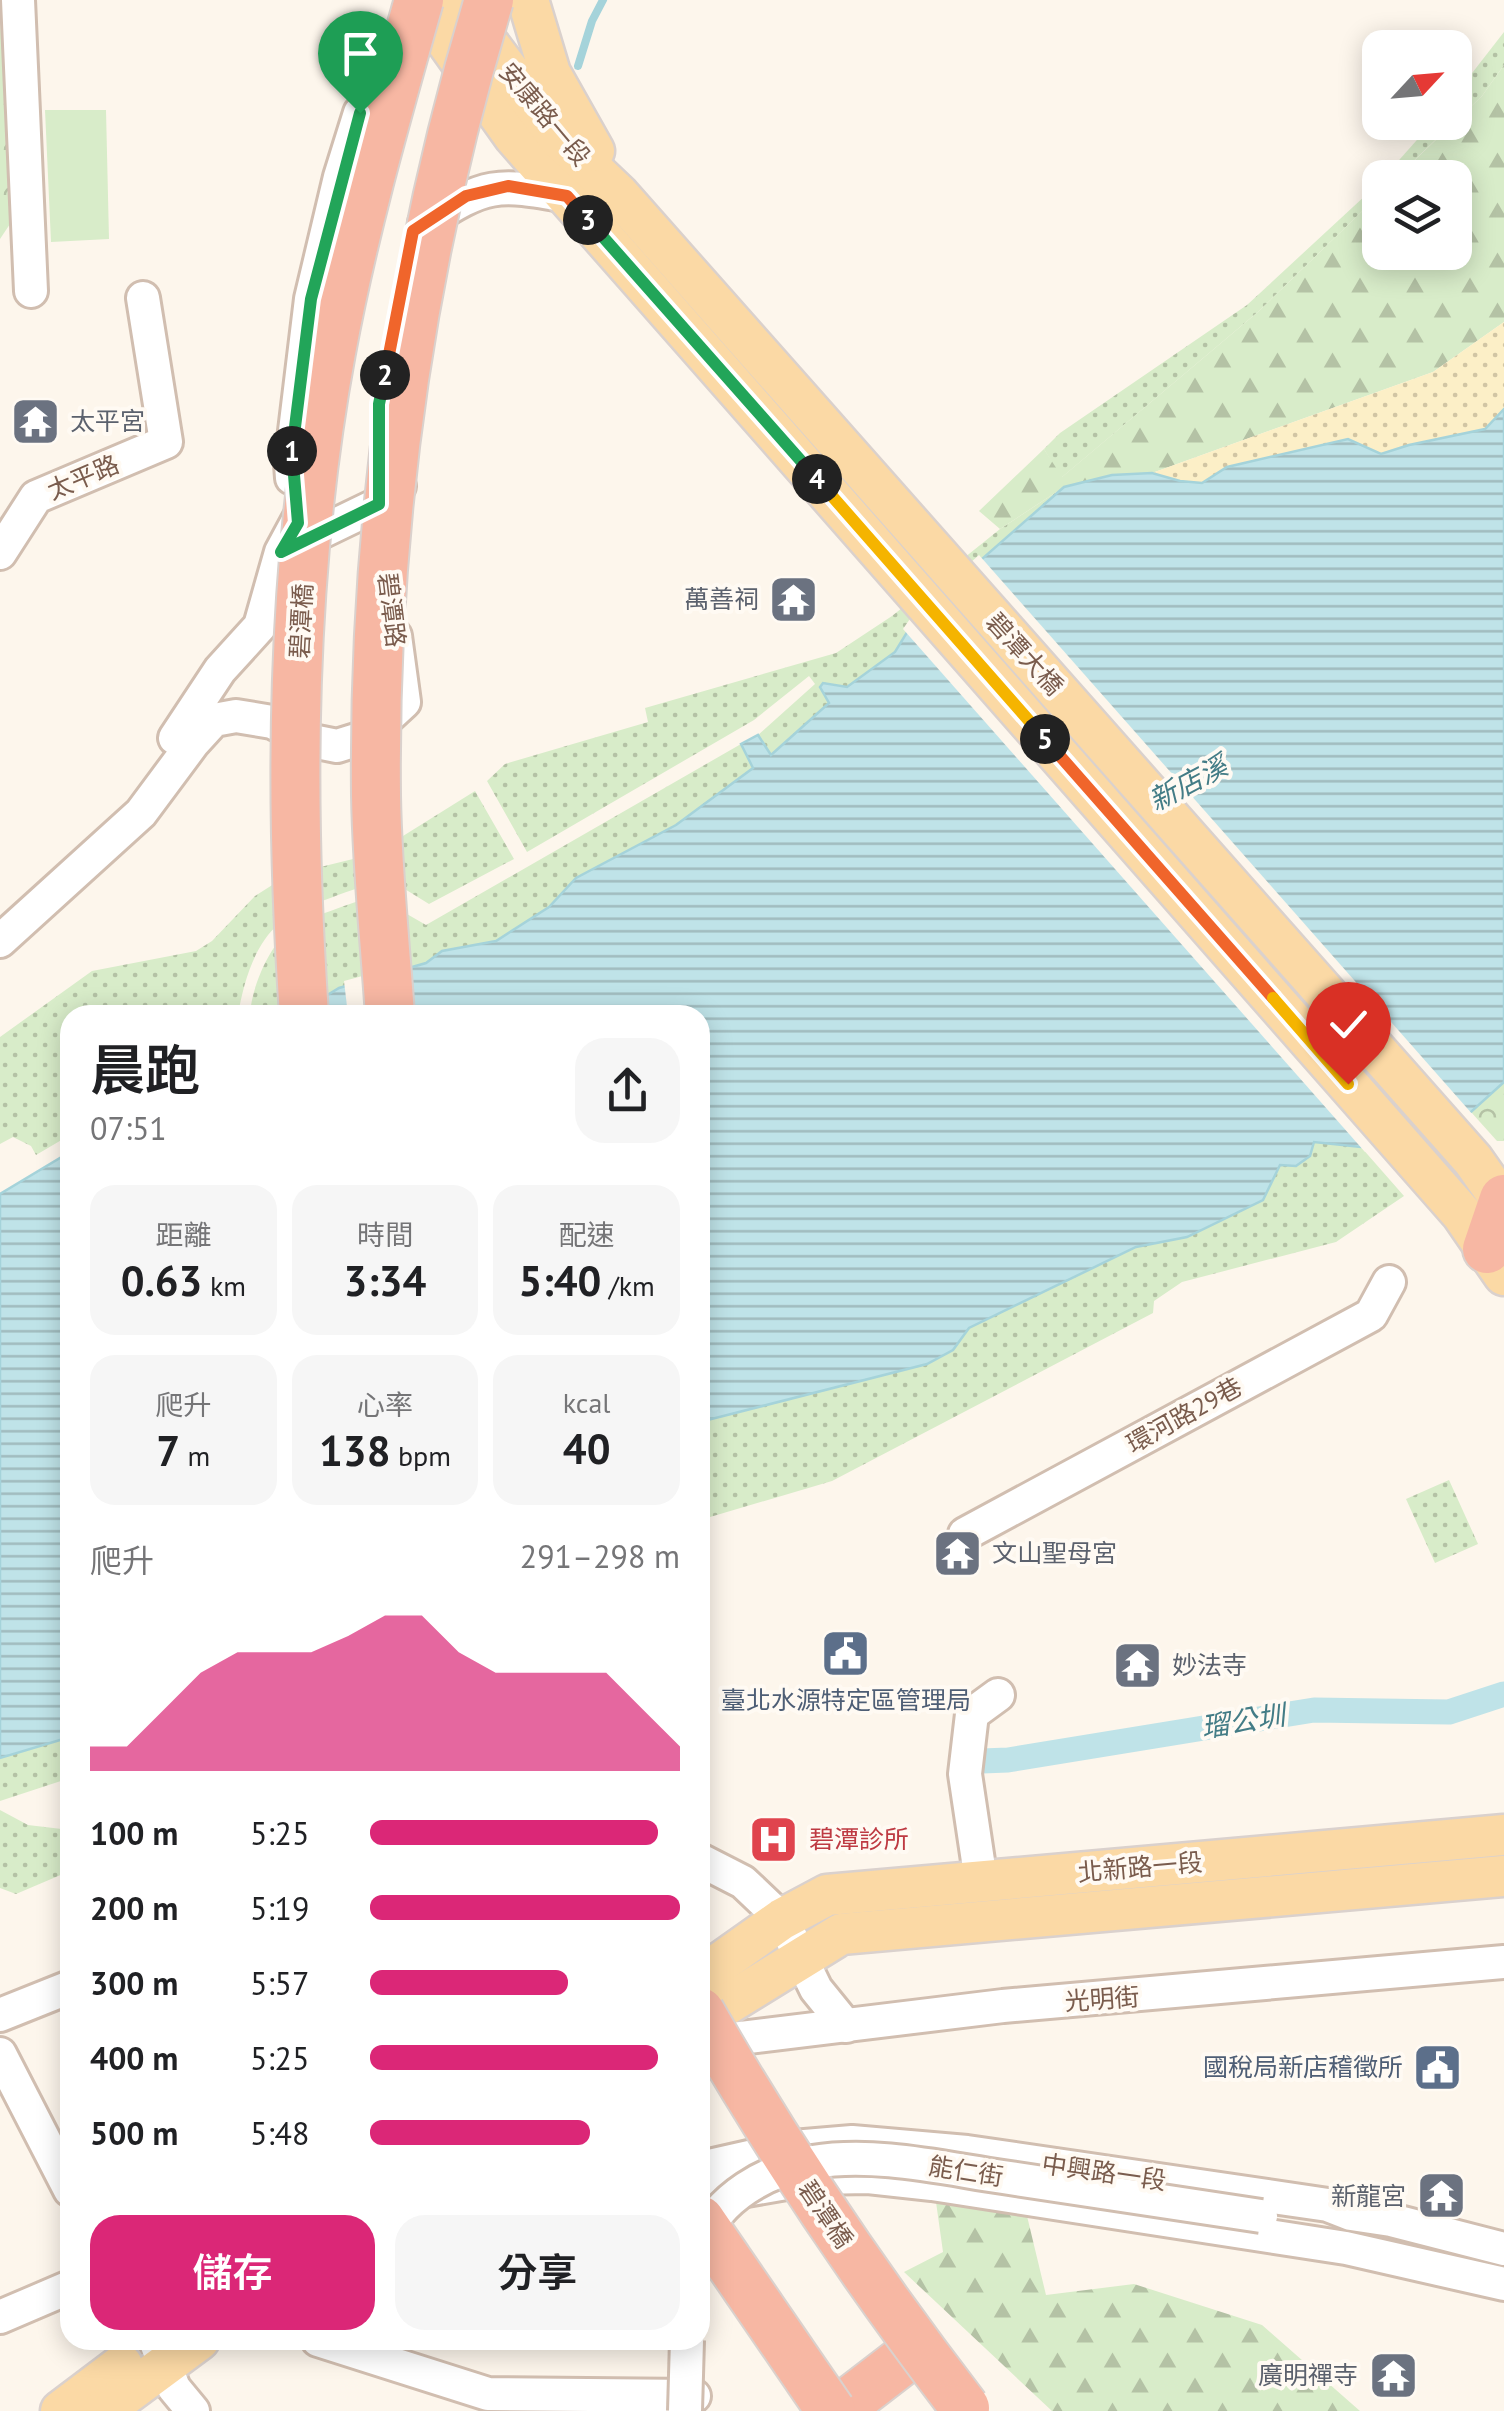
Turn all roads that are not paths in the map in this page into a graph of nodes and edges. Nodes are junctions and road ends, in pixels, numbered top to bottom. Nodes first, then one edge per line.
1 (18, 0) edge
2 (528, 0) edge
3 (449, 3) edge
4 (454, 56) junction
5 (407, 79) junction
6 (514, 136) joint
7 (618, 194) junction
8 (567, 196) junction
9 (413, 231) junction
10 (31, 291) dead end
11 (142, 298) dead end
12 (413, 472) dead end
13 (379, 504) junction
14 (298, 523) junction
15 (0, 552) edge
16 (281, 552) junction
17 (0, 925) edge
18 (0, 941) edge
19 (303, 1005) edge
20 (389, 1005) edge
21 (1501, 1230) edge
22 (1389, 1282) dead end
23 (965, 1534) dead end
24 (998, 1695) dead end
25 (1504, 1835) edge
26 (710, 1865) edge
27 (1504, 1876) edge
28 (981, 1881) junction
29 (782, 1919) junction
30 (801, 1960) junction
31 (1504, 1962) edge
32 (710, 1970) edge
33 (60, 1991) edge
34 (0, 2015) edge
35 (710, 2015) edge
36 (846, 2026) junction
37 (710, 2029) edge
38 (710, 2042) edge
39 (0, 2054) edge
40 (710, 2166) edge
41 (60, 2171) edge
42 (710, 2196) edge
43 (1352, 2214) junction
44 (1261, 2216) junction
45 (710, 2223) edge
46 (710, 2234) edge
47 (1346, 2248) junction
48 (1504, 2249) edge
49 (1504, 2284) edge
50 (60, 2291) edge
51 (0, 2318) edge
52 (920, 2348) junction
53 (160, 2350) edge
54 (163, 2350) edge
55 (169, 2350) edge
56 (349, 2350) edge
57 (674, 2350) edge
58 (686, 2350) edge
59 (692, 2350) edge
60 (683, 2405) edge
61 (965, 2408) dead end
62 (61, 2411) edge
63 (103, 2411) edge
64 (193, 2411) edge
65 (834, 2411) edge

1 - 10 street
2 - 7 main road, 安康路一段
3 - 4 main road, 安康路一段
3 - 5 street
3 - 7 main road, 安康路一段
3 - 19 highway, 碧潭橋, bridge
3 - 20 highway, bridge
4 - 6 main road, 安康路一段
4 - 9 street, 碧潭路
5 - 14 street
5 - 14 street
6 - 8 main road, 碧潭大橋
7 - 21 main road, 碧潭大橋
8 - 9 street
8 - 21 main road, 碧潭大橋
9 - 13 street, 碧潭路
11 - 15 street, 太平路
12 - 13 street
13 - 16 street
13 - 18 street, 碧潭路
14 - 16 street
16 - 17 street
22 - 23 street, 環河路29巷
24 - 28 street
25 - 28 main road, 北新路一段
26 - 29 street
27 - 30 main road, 北新路一段
28 - 29 main road, 北新路一段
29 - 30 street
29 - 32 main road, 北新路一段
30 - 35 main road, 北新路一段
30 - 36 street
31 - 36 street, 光明街
33 - 34 street
36 - 38 street, 光明街
37 - 52 highway, 碧潭橋, bridge
39 - 41 street
40 - 43 street, 中興路一段
42 - 47 street, 中興路一段
43 - 44 street
43 - 48 street, 中興路一段
44 - 45 street, 能仁街, bridge
44 - 47 street
46 - 65 highway, bridge
47 - 49 street, 中興路一段
50 - 51 street
52 - 61 highway, 碧潭橋, bridge
52 - 65 highway
53 - 62 main road
54 - 63 main road
55 - 64 street
56 - 60 street
57 - 60 street
58 - 60 street, bridge
59 - 60 street

